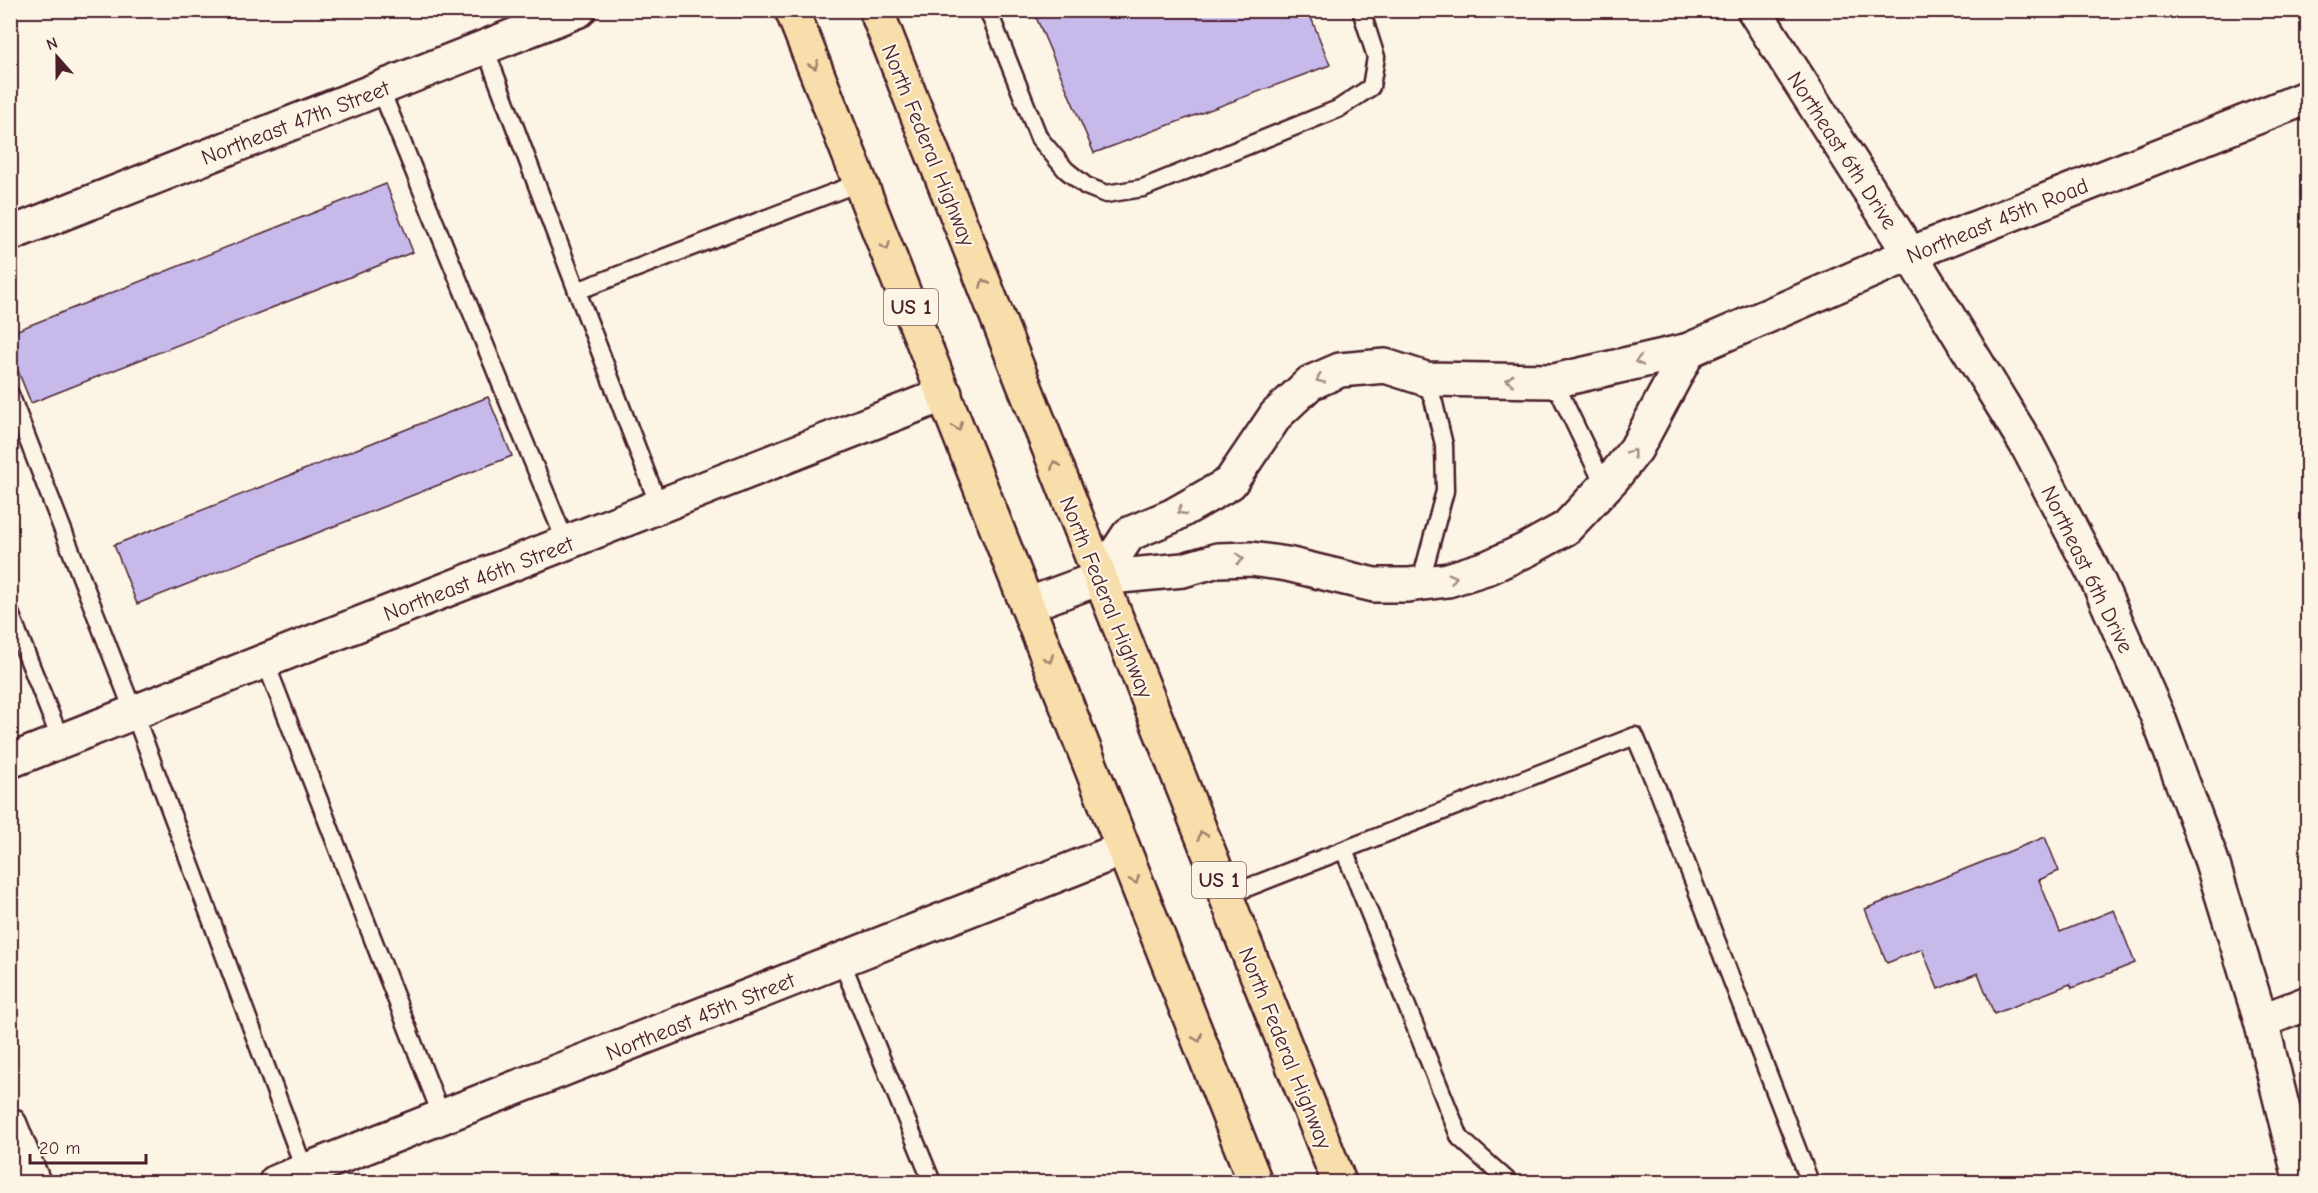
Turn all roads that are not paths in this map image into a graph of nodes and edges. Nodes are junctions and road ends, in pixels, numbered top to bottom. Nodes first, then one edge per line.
1 (579, 10) edge
2 (792, 10) edge
3 (876, 10) edge
4 (988, 10) edge
5 (1362, 10) edge
6 (1754, 10) edge
7 (485, 48) junction
8 (380, 88) junction
9 (2307, 97) edge
10 (861, 182) junction
11 (10, 234) edge
12 (1910, 254) junction
13 (577, 291) junction
14 (1689, 350) junction
15 (1426, 379) junction
16 (1554, 381) junction
17 (10, 394) edge
18 (945, 394) junction
19 (1605, 487) junction
20 (659, 506) junction
21 (566, 543) junction
22 (1100, 578) junction
23 (1420, 584) junction
24 (1027, 605) junction
25 (10, 613) edge
26 (266, 661) junction
27 (134, 712) junction
28 (61, 741) junction
29 (10, 761) edge
30 (1123, 849) junction
31 (1344, 850) junction
32 (1226, 896) junction
33 (841, 960) junction
34 (2307, 1003) edge
35 (2261, 1021) junction
36 (442, 1117) junction
37 (10, 1125) edge
38 (291, 1177) edge
39 (33, 1182) edge
40 (932, 1182) edge
41 (1255, 1182) edge
42 (1339, 1182) edge
43 (1506, 1182) edge
44 (1810, 1182) edge
45 (2301, 1182) edge

1 - 7 street, Northeast 47th Street
2 -> 10 main road, US 1
22 -> 3 main road, North Federal Highway / US 1
4 - 5 lane
6 - 12 street, Northeast 6th Drive
7 - 8 street, Northeast 47th Street
7 - 13 lane
8 - 11 street, Northeast 47th Street
8 - 21 lane
9 - 12 street, Northeast 45th Road
10 - 13 lane
10 -> 18 main road, US 1
12 - 14 street, Northeast 45th Road
12 - 35 street, Northeast 6th Drive
13 - 20 lane
14 -> 16 street, Northeast 45th Road
19 -> 14 street
16 -> 15 street, Northeast 45th Road
15 -> 22 street, Northeast 45th Road
15 - 23 lane
16 - 19 lane
17 - 27 lane
18 - 20 street, Northeast 46th Street
18 -> 24 main road, US 1
23 -> 19 street
20 - 21 street, Northeast 46th Street
21 - 26 street, Northeast 46th Street
22 -> 23 street
22 - 24 street
32 -> 22 main road, North Federal Highway / US 1
24 -> 30 main road, US 1
25 - 28 lane
26 - 27 street, Northeast 46th Street
26 - 36 lane
27 - 28 street, Northeast 46th Street
27 - 38 lane
28 - 29 street, Northeast 46th Street
30 - 33 street, Northeast 45th Street
30 -> 41 main road, US 1
31 - 32 lane
31 - 43 lane
31 - 44 lane
32 - 42 main road, North Federal Highway / US 1
33 - 36 street, Northeast 45th Street
33 - 40 lane
34 - 35 street
35 - 45 street, Northeast 6th Drive
36 - 38 street, Northeast 45th Street
37 - 39 street

